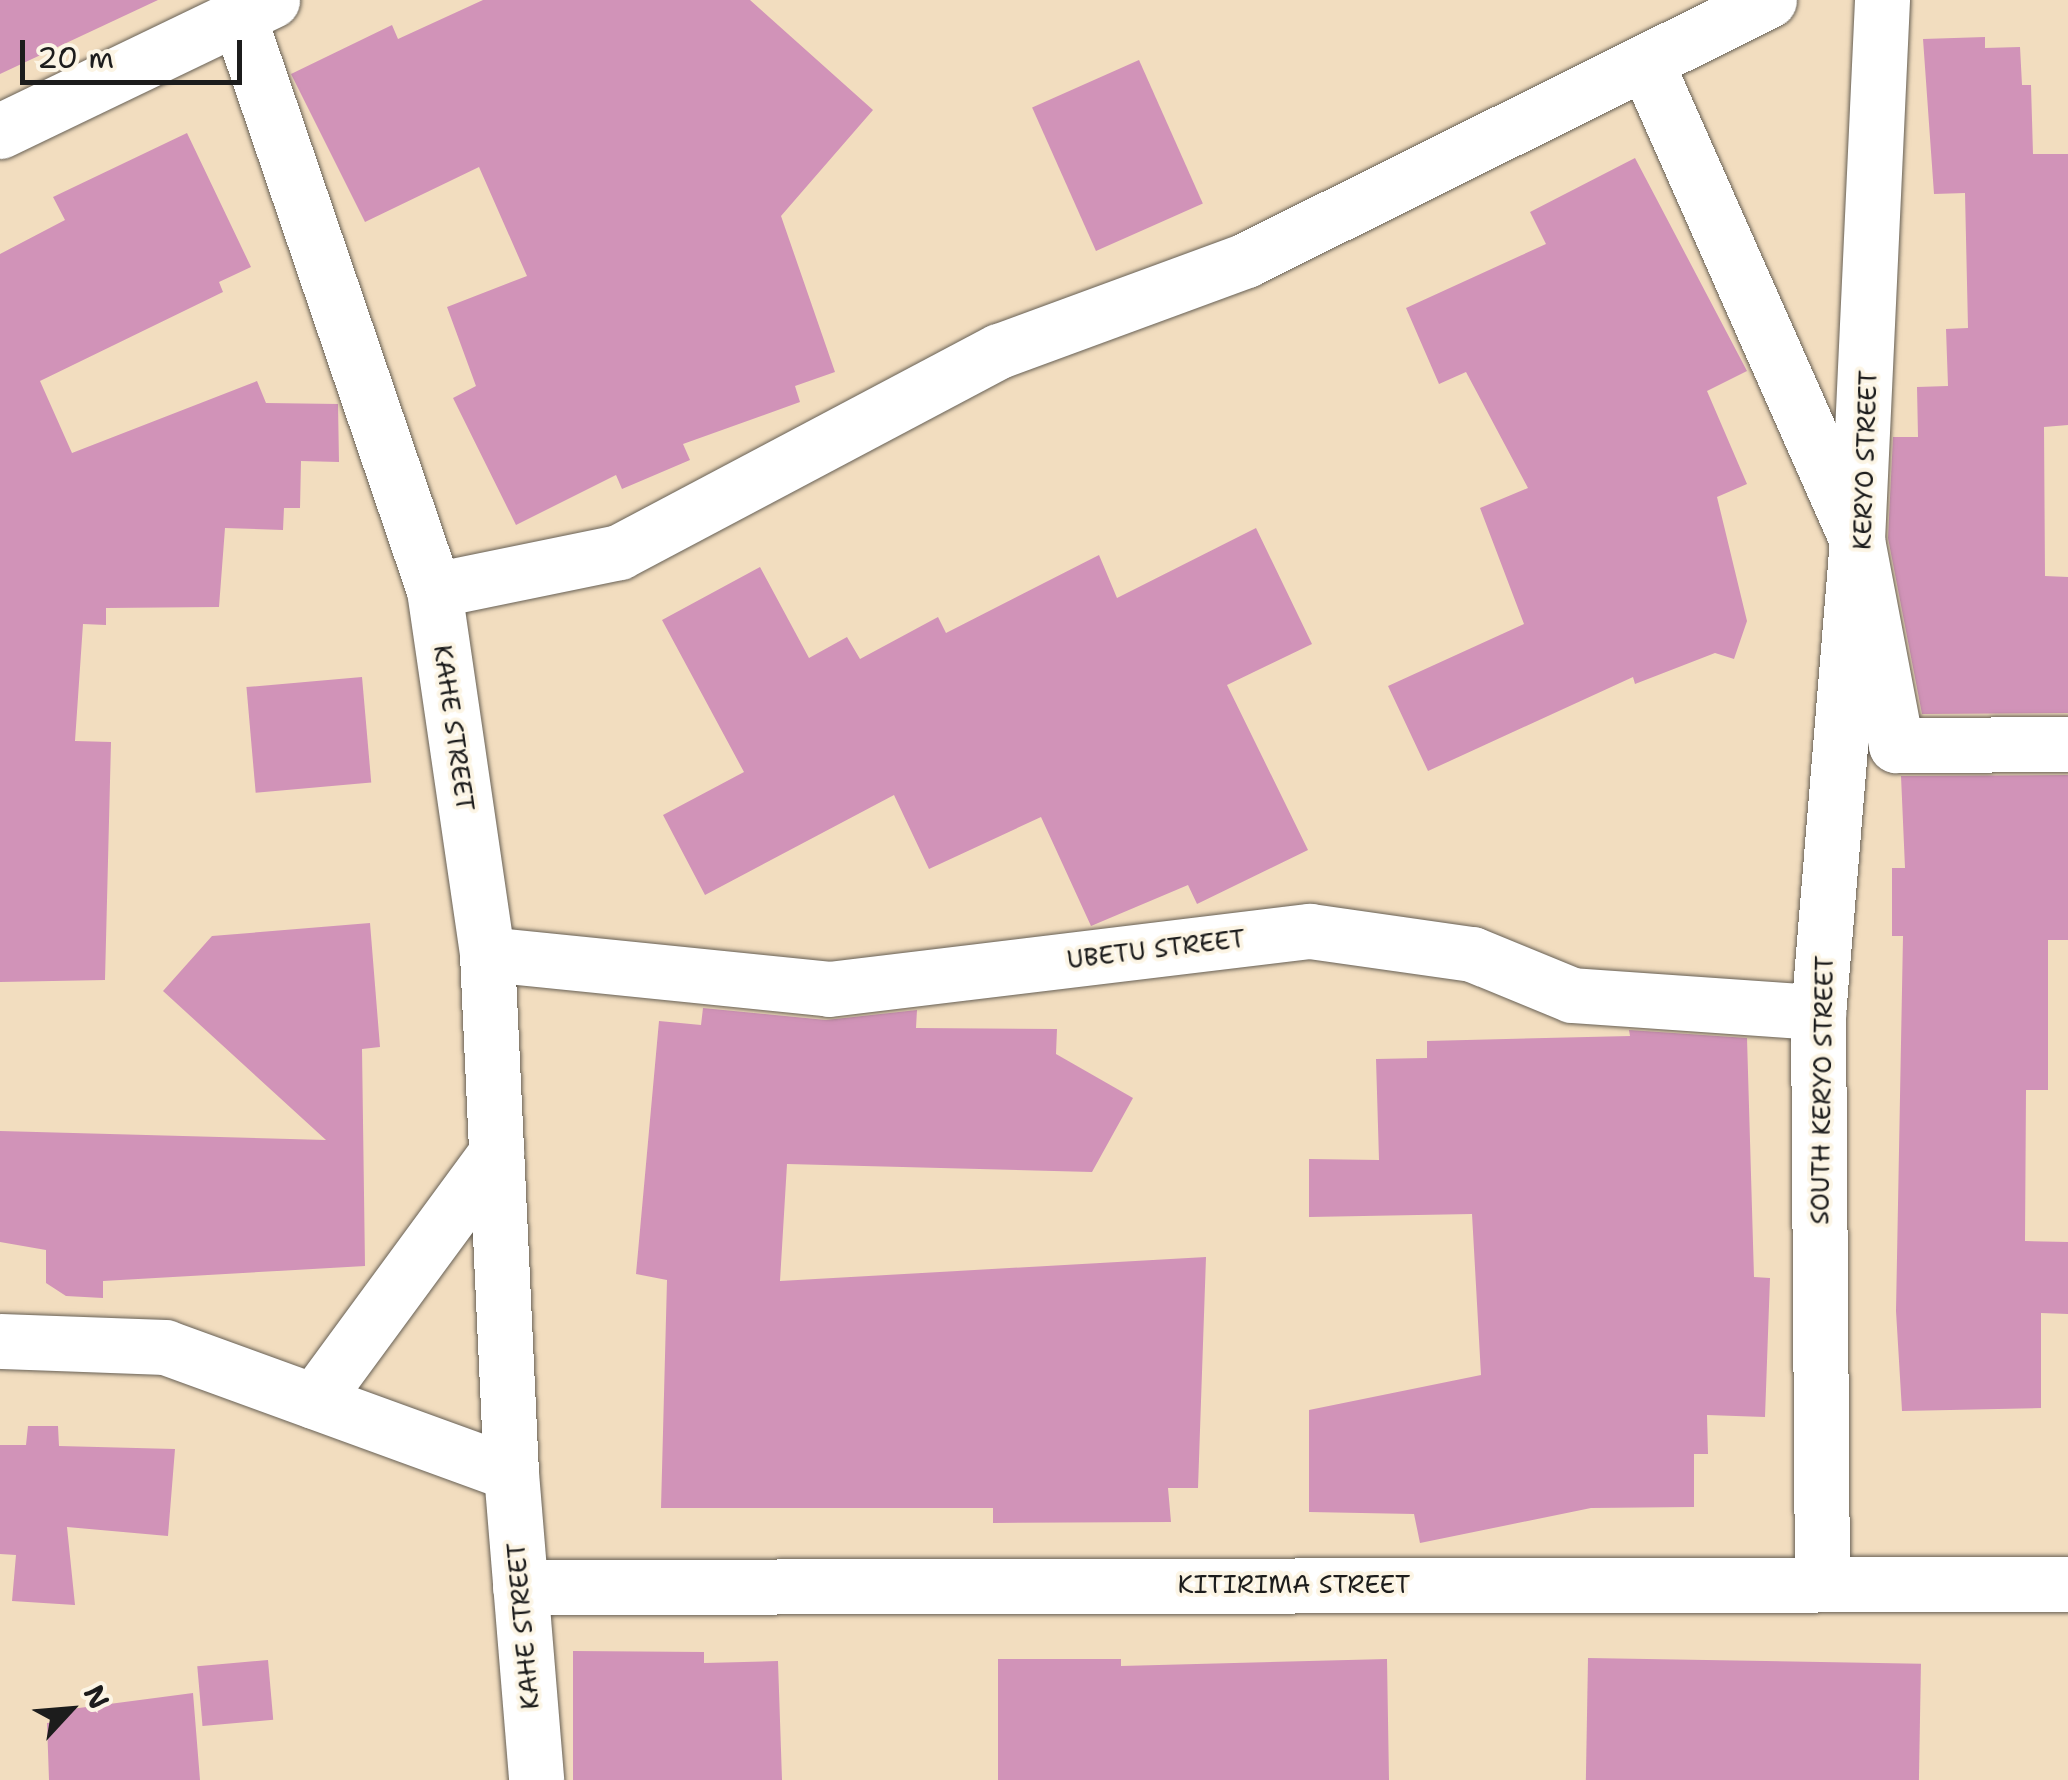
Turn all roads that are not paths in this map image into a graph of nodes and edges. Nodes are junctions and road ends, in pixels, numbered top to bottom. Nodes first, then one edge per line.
1 (1769, 0) edge
2 (1882, 0) edge
3 (256, 7) edge
4 (1646, 63) junction
5 (0, 131) edge
6 (1857, 540) junction
7 (434, 590) junction
8 (2068, 744) edge
9 (487, 954) junction
10 (1818, 1012) junction
11 (496, 1153) junction
12 (0, 1341) edge
13 (314, 1401) junction
14 (511, 1473) junction
15 (1822, 1582) junction
16 (2068, 1584) edge
17 (520, 1586) junction
18 (536, 1780) edge

1 - 4 street
2 - 6 street, KERYO STREET
3 - 5 street
3 - 7 street, KAHE STREET
4 - 6 street
4 - 7 street
6 - 8 street, KERYO STREET
6 - 10 street, SOUTH KERYO STREET
7 - 9 street, KAHE STREET
9 - 10 street, UBETU STREET
9 - 11 street, KAHE STREET
10 - 15 street, SOUTH KERYO STREET
11 - 13 street
11 - 14 street, KAHE STREET
12 - 13 street
13 - 14 street
14 - 17 street, KAHE STREET
15 - 16 street, KITIRIMA STREET
15 - 17 street, KITIRIMA STREET
17 - 18 street, KAHE STREET

